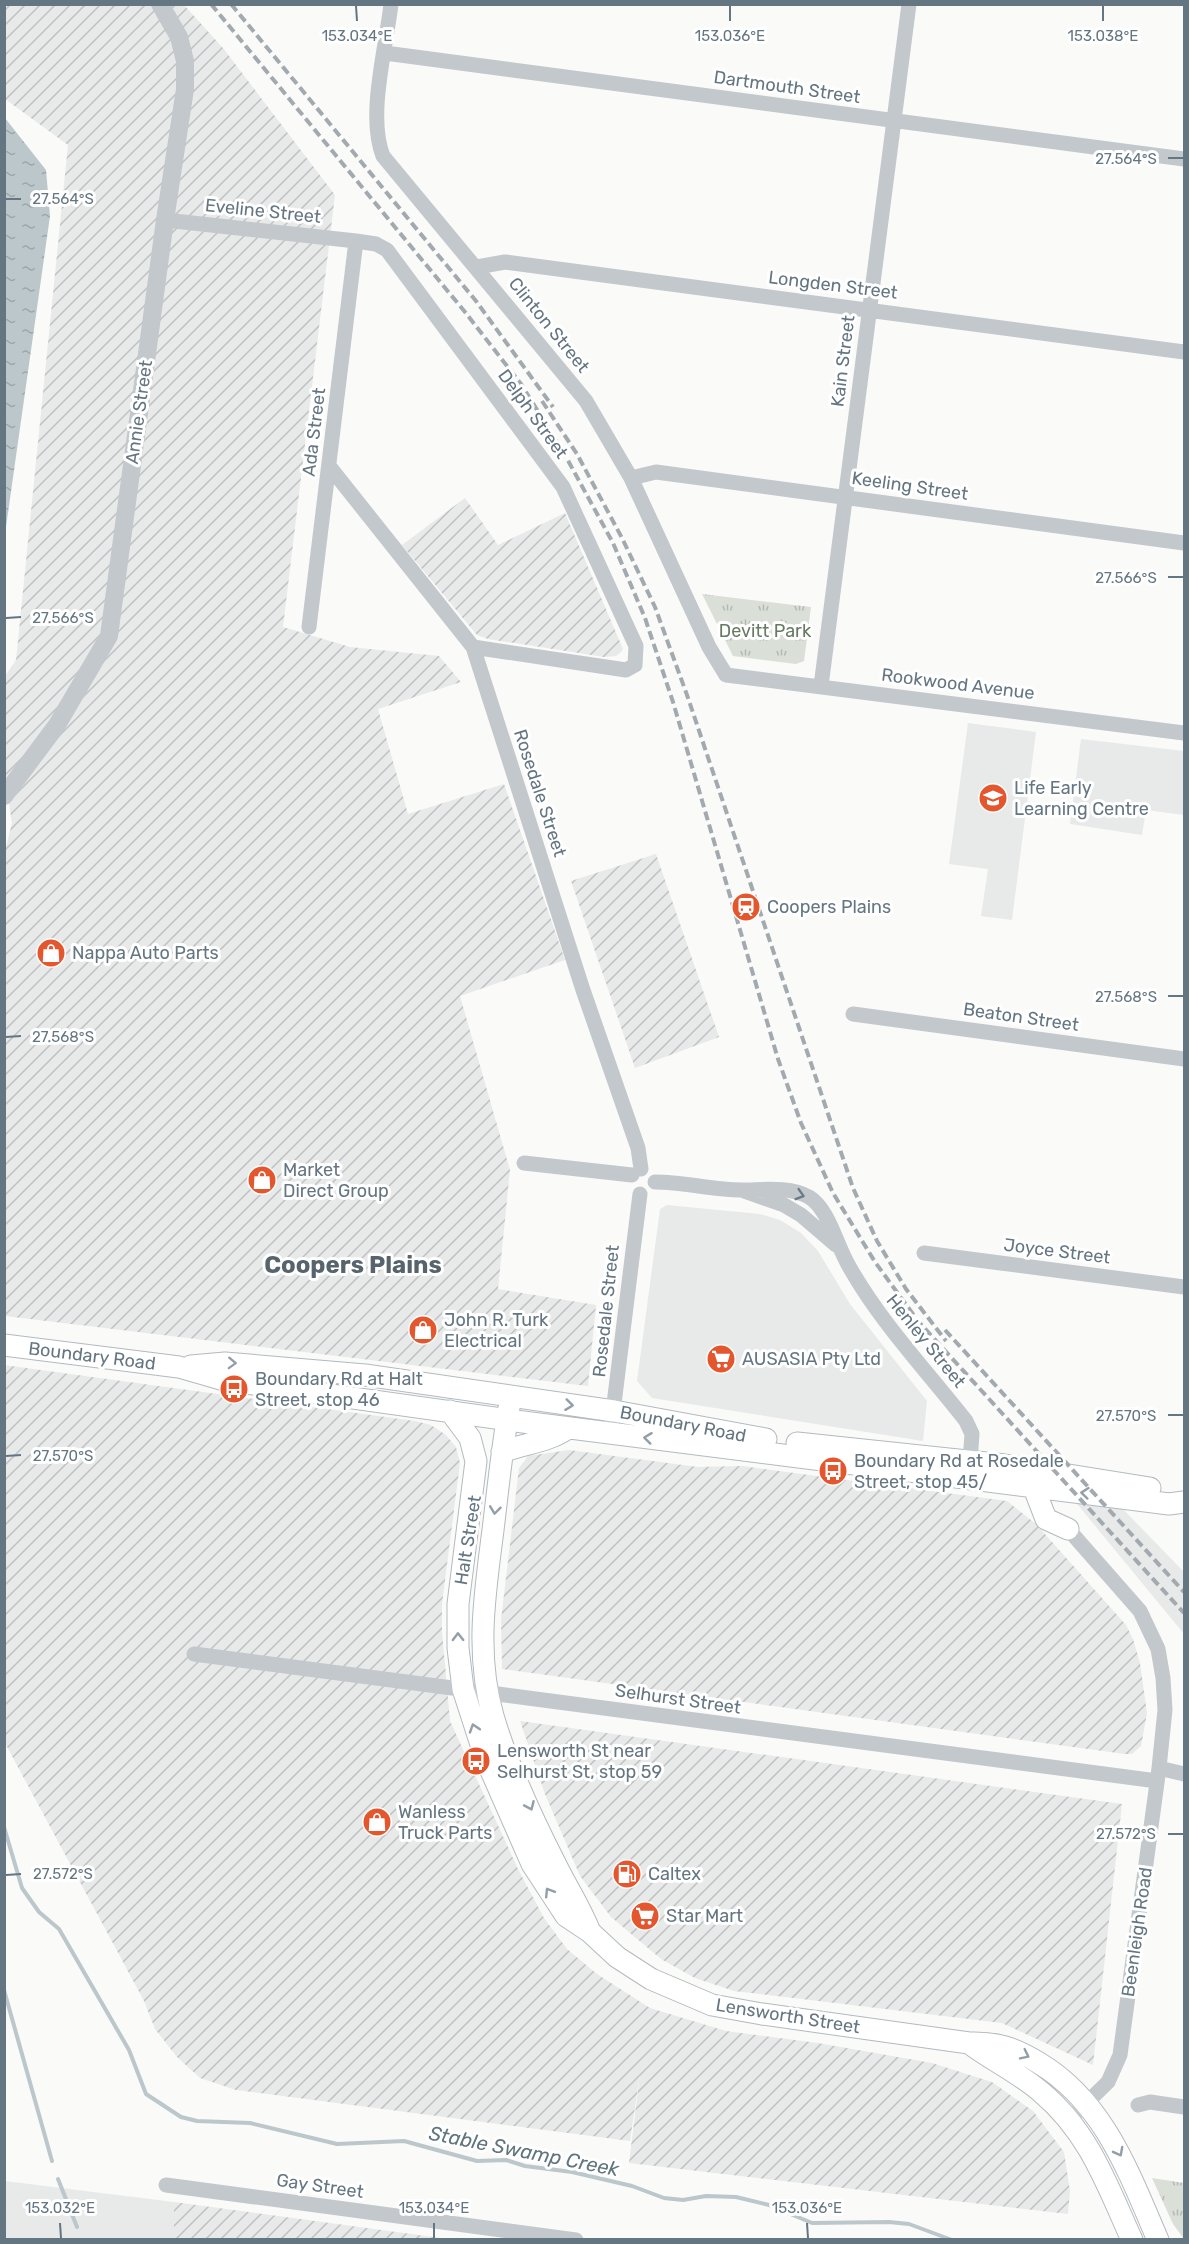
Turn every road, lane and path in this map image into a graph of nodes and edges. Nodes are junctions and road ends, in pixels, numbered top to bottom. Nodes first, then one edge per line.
1 (160, 4) edge
2 (391, 4) edge
3 (909, 4) edge
4 (385, 53) junction
5 (894, 121) junction
6 (1185, 159) edge
7 (165, 219) junction
8 (356, 241) junction
9 (477, 267) junction
10 (870, 309) junction
11 (1185, 351) edge
12 (329, 466) junction
13 (631, 478) junction
14 (845, 496) junction
15 (1185, 543) edge
16 (309, 627) dead end
17 (473, 647) junction
18 (726, 675) joint
19 (821, 686) junction
20 (1185, 733) edge
21 (4, 796) edge
22 (853, 1014) dead end
23 (1185, 1059) edge
24 (524, 1163) dead end
25 (637, 1172) junction
26 (655, 1182) junction
27 (640, 1194) junction
28 (924, 1253) dead end
29 (1185, 1287) edge
30 (4, 1346) edge
31 (179, 1367) junction
32 (504, 1396) junction
33 (450, 1411) junction
34 (614, 1411) junction
35 (501, 1419) junction
36 (568, 1428) junction
37 (610, 1433) junction
38 (502, 1452) junction
39 (970, 1461) junction
40 (1035, 1488) junction
41 (473, 1492) junction
42 (1185, 1497) edge
43 (1185, 1502) edge
44 (1068, 1529) joint
45 (194, 1654) dead end
46 (463, 1689) junction
47 (487, 1693) junction
48 (1185, 1774) edge
49 (1159, 1775) junction
50 (590, 1932) junction
51 (969, 2043) junction
52 (1087, 2104) junction
53 (1138, 2105) dead end
54 (1185, 2107) edge
55 (1069, 2120) junction
56 (166, 2185) dead end
57 (576, 2240) edge
58 (1132, 2240) edge
59 (1158, 2240) edge

1 - 7 street, Annie Street
2 - 4 street, Clinton Street
3 - 5 street, Kain Street
4 - 5 street, Dartmouth Street
4 - 9 street, Clinton Street
5 - 6 street, Dartmouth Street
5 - 10 street, Kain Street
7 - 8 street, Eveline Street
7 - 21 street, Annie Street
8 - 12 street, Ada Street
8 - 17 street, Delph Street
9 - 10 street, Longden Street
9 - 13 street, Clinton Street
10 - 11 street, Longden Street
10 - 14 street, Kain Street
12 - 16 street, Ada Street
12 - 17 street, Rosedale Street
13 - 14 street, Keeling Street
13 - 18 street, Clinton Street
14 - 15 street, Keeling Street
14 - 19 street, Kain Street
17 - 25 street, Rosedale Street
18 - 19 street, Rookwood Avenue
19 - 20 street, Rookwood Avenue
22 - 23 street, Beaton Street
24 - 25 street
25 - 26 street
25 - 27 street
26 - 27 street
26 - 39 street, Henley Street
27 - 34 street, Rosedale Street
28 - 29 street, Joyce Street
30 - 31 main road, Boundary Road
31 -> 32 main road, Boundary Road
31 - 33 main road, Boundary Road
32 -> 34 main road, Boundary Road
32 - 35 main road, Halt Street
33 - 35 main road, Boundary Road
33 - 41 main road
34 - 37 street, Rosedale Street
34 - 39 main road, Boundary Road
35 - 36 main road, Boundary Road
35 - 38 main road, Halt Street
35 - 41 main road, Halt Street
36 - 37 main road, Boundary Road
36 - 38 main road
40 -> 37 main road, Boundary Road
38 -> 47 main road, Halt Street
39 - 42 main road, Boundary Road
43 -> 40 main road, Boundary Road
40 - 44 main road
46 -> 41 main road, Halt Street
44 - 49 street, Beenleigh Road
45 - 46 street, Selhurst Street
46 - 47 street, Selhurst Street
50 -> 46 main road, Lensworth Street
47 - 49 street, Selhurst Street
47 -> 50 main road, Lensworth Street
48 - 49 street, Selhurst Street
49 - 52 street, Beenleigh Road
50 - 51 main road, Lensworth Street
51 -> 52 main road, Lensworth Street
51 - 55 main road, Lensworth Street
52 - 55 street, Beenleigh Road
52 -> 59 main road
53 - 54 street
55 - 58 main road
56 - 57 street, Gay Street

